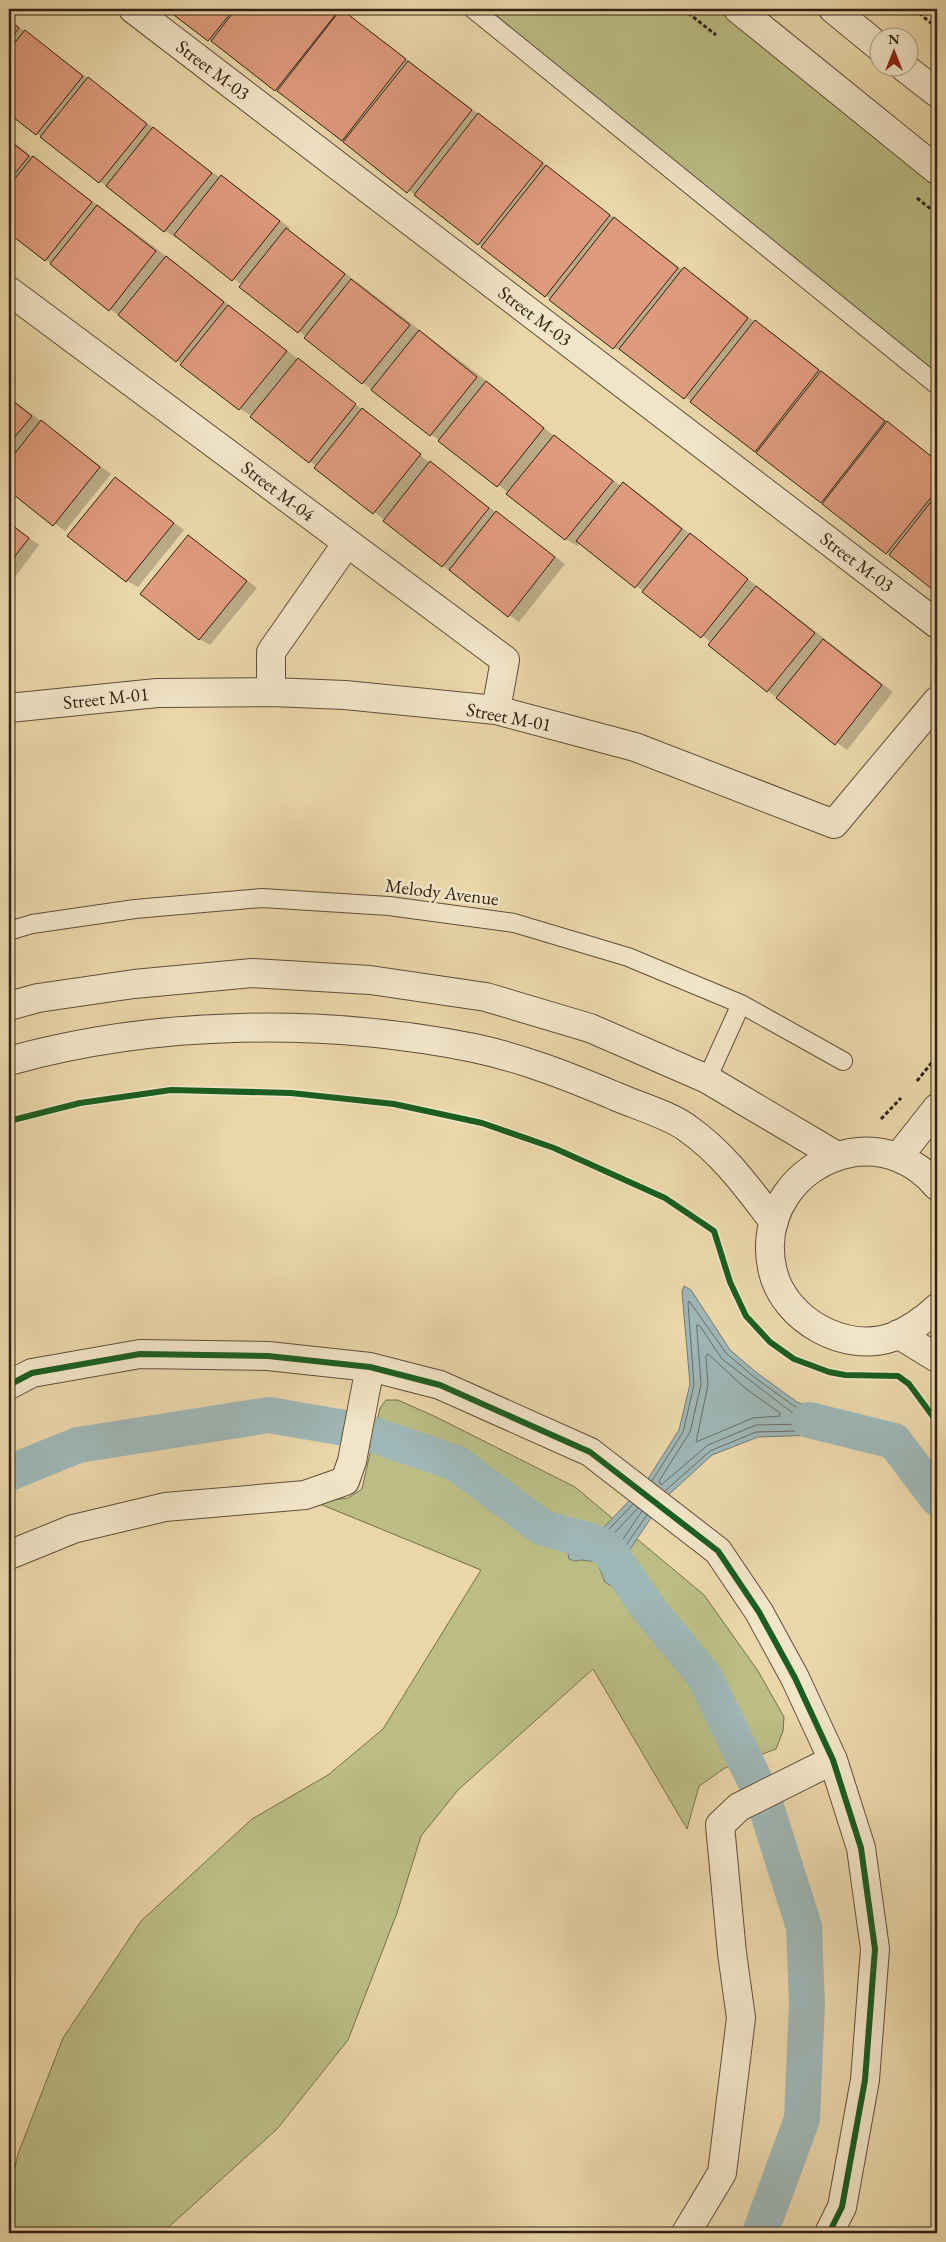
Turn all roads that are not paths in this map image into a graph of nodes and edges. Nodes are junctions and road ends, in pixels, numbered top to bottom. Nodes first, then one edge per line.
1 (133, 9) edge
2 (473, 9) edge
3 (738, 9) edge
4 (832, 9) edge
5 (868, 38) edge
6 (918, 78) edge
7 (937, 93) edge
8 (937, 170) edge
9 (9, 291) edge
10 (937, 384) edge
11 (347, 543) junction
12 (937, 624) edge
13 (271, 692) junction
14 (937, 701) edge
15 (9, 708) edge
16 (496, 710) junction
17 (9, 931) edge
18 (741, 1004) junction
19 (9, 1006) edge
20 (9, 1060) edge
21 (843, 1061) dead end
22 (707, 1079) junction
23 (937, 1108) edge
24 (836, 1156) junction
25 (900, 1156) junction
26 (937, 1186) edge
27 (774, 1222) junction
28 (937, 1308) edge
29 (898, 1334) junction
30 (937, 1358) edge
31 (370, 1367) junction
32 (9, 1385) edge
33 (9, 1555) edge
34 (832, 1760) junction
35 (686, 2233) edge
36 (829, 2233) edge

1 - 12 street, Street M-03
2 - 10 lane
3 - 8 street
4 - 5 street
6 - 7 street
9 - 11 street, Street M-04
11 - 13 street
11 - 16 street, Street M-04
13 - 15 street, Street M-01
13 - 16 street, Street M-01
14 - 16 street, Street M-01
17 - 18 lane, Melody Avenue
18 - 21 lane, Melody Avenue
18 - 22 lane
19 - 22 street
20 - 27 street
22 - 24 street
23 - 25 street
24 - 25 street
24 - 27 street
25 - 26 street
27 - 29 street
28 - 29 street
29 - 30 street
31 - 32 street
31 - 33 street
31 - 34 street
34 - 35 street
34 - 36 street

